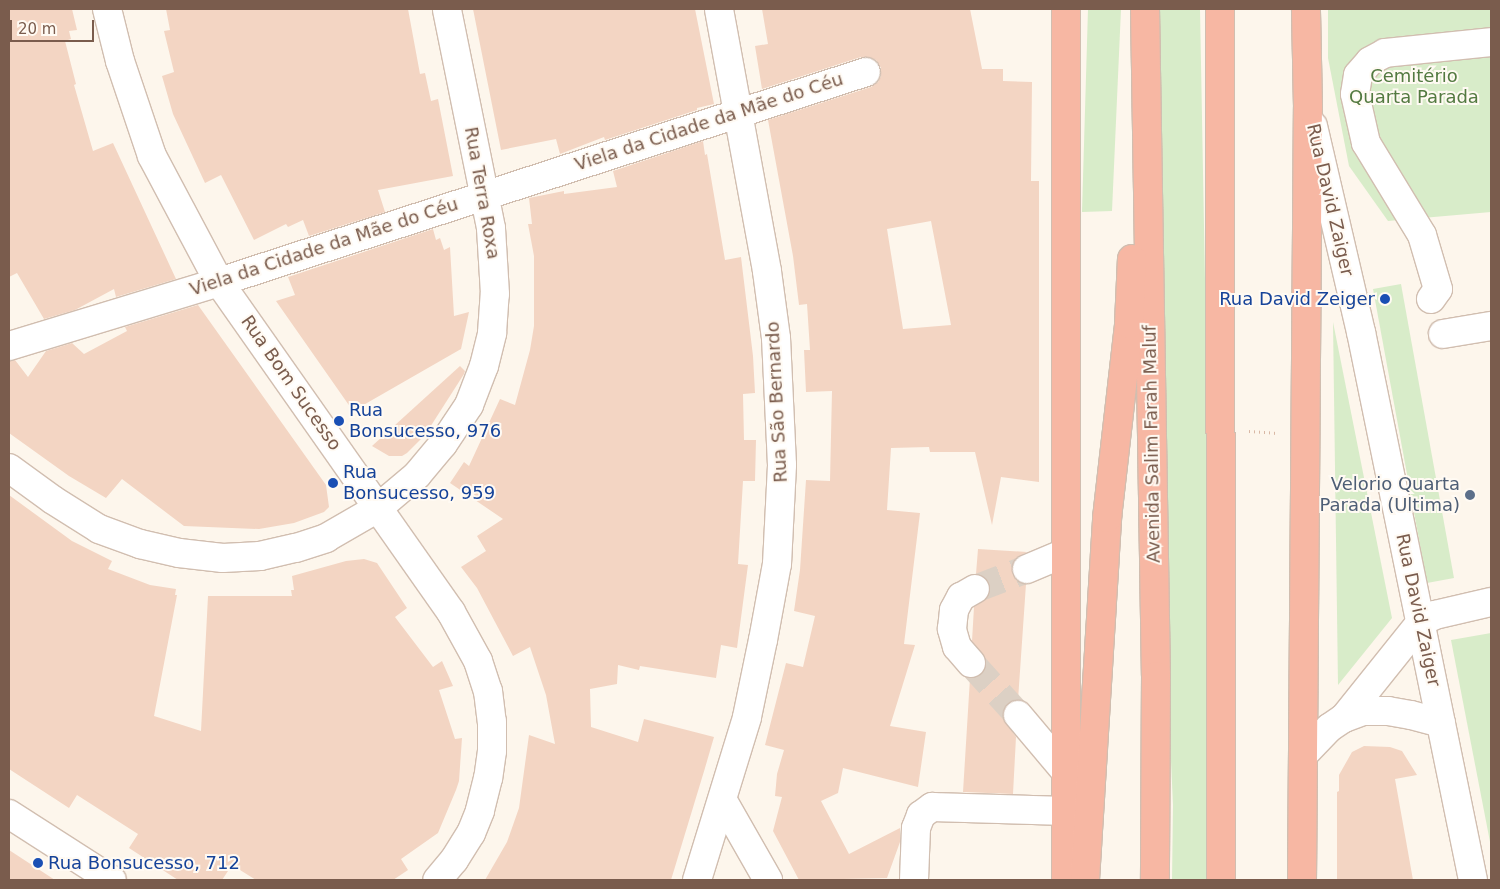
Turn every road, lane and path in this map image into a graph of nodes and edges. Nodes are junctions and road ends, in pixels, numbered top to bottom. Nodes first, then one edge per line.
1 (108, 9) edge
2 (447, 9) edge
3 (719, 9) edge
4 (1066, 9) edge
5 (1144, 9) edge
6 (1220, 9) edge
7 (1306, 9) edge
8 (1491, 42) edge
9 (1145, 60) junction
10 (866, 72) dead end
11 (1308, 107) junction
12 (738, 113) junction
13 (484, 194) junction
14 (219, 282) junction
15 (1431, 299) dead end
16 (1491, 326) edge
17 (1444, 334) dead end
18 (9, 346) edge
19 (1220, 429) junction
20 (1306, 435) junction
21 (9, 468) edge
22 (378, 508) junction
23 (1066, 553) junction
24 (1027, 569) tunnel mouth
25 (976, 589) tunnel mouth
26 (1491, 602) edge
27 (1421, 622) junction
28 (971, 663) tunnel mouth
29 (1018, 715) tunnel mouth
30 (1344, 718) junction
31 (1441, 723) junction
32 (1304, 754) junction
33 (1066, 772) junction
34 (723, 802) junction
35 (1066, 811) junction
36 (9, 814) edge
37 (1225, 875) edge
38 (112, 880) edge
39 (437, 880) edge
40 (697, 880) edge
41 (768, 880) edge
42 (914, 880) edge
43 (1066, 880) edge
44 (1085, 880) edge
45 (1155, 880) edge
46 (1302, 880) edge
47 (1473, 880) edge

1 - 14 street, Rua Bom Sucesso
2 - 13 street, Rua Terra Roxa
3 - 12 street, Rua São Bernardo
4 - 23 highway
5 - 9 highway, Avenida Salim Farah Maluf
6 - 19 highway
7 - 11 highway
8 - 15 street
9 - 44 highway
9 - 45 highway, Avenida Salim Farah Maluf
10 - 12 street, Viela da Cidade da Mãe do Céu
11 - 20 highway
11 - 27 street, Rua David Zaiger
12 - 13 street, Viela da Cidade da Mãe do Céu
12 - 34 street, Rua São Bernardo
13 - 14 street, Viela da Cidade da Mãe do Céu
13 - 22 street, Rua Terra Roxa
14 - 18 street, Viela da Cidade da Mãe do Céu
14 - 22 street, Rua Bom Sucesso
16 - 17 street
19 - 20 path
19 - 37 highway
20 - 32 highway
21 - 22 street, Rua Terra Roxa
22 - 39 street, Rua Bom Sucesso
23 - 24 street
23 - 33 highway
25 - 28 street
26 - 27 street
27 - 30 street
27 - 31 street, Rua David Zaiger
29 - 33 street
30 - 31 street
30 - 32 street
31 - 47 street, Rua David Zaiger
32 - 46 highway
33 - 35 highway
34 - 40 street, Rua São Bernardo
34 - 41 street
35 - 42 street
35 - 43 highway
36 - 38 street

